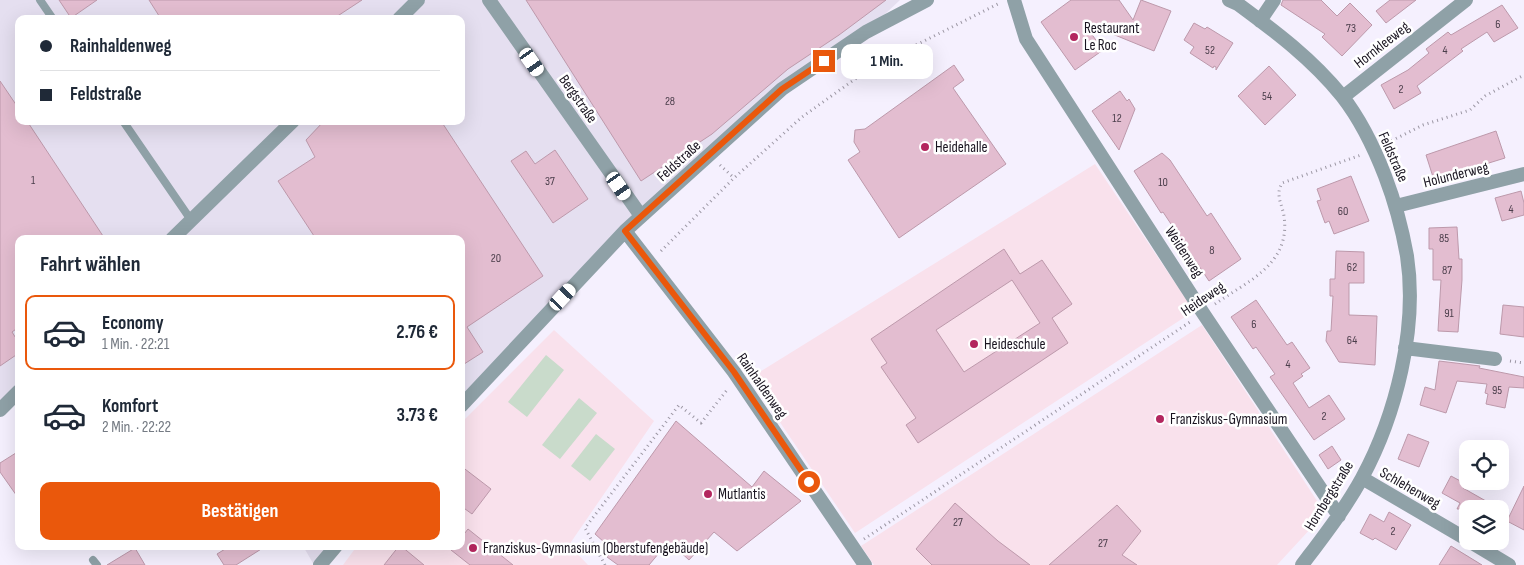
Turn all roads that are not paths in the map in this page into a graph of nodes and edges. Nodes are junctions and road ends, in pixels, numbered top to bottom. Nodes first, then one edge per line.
1 (40, 0) edge
2 (418, 0) edge
3 (488, 0) edge
4 (927, 0) edge
5 (1014, 0) edge
6 (1229, 0) edge
7 (1274, 0) edge
8 (1466, 0) edge
9 (50, 15) edge
10 (403, 15) edge
11 (1260, 20) junction
12 (1343, 97) junction
13 (126, 125) edge
14 (289, 125) edge
15 (1524, 174) edge
16 (1396, 206) junction
17 (641, 216) junction
18 (191, 220) junction
19 (625, 231) junction
20 (176, 235) edge
21 (1406, 348) junction
22 (1495, 359) dead end
23 (15, 395) edge
24 (465, 402) edge
25 (0, 410) edge
26 (1379, 441) joint
27 (1362, 478) junction
28 (1338, 516) junction
29 (1459, 536) edge
30 (333, 550) edge
31 (1483, 550) edge
32 (320, 565) edge
33 (865, 565) edge
34 (1302, 565) edge
35 (1509, 565) edge

1 - 9 lane
2 - 10 street
3 - 17 street, Bergstraße
4 - 17 street, Feldstraße
5 - 28 street, Weidenweg
6 - 11 street, Feldstraße
7 - 11 street
8 - 12 street, Hornkleeweg
11 - 12 street, Feldstraße
12 - 16 street, Feldstraße
13 - 18 lane
14 - 18 street
15 - 16 street, Holunderweg
16 - 21 street, Feldstraße
17 - 19 street, Feldstraße
18 - 20 street
19 - 24 street, Feldstraße
19 - 33 street, Rainhaldenweg
21 - 22 street
21 - 26 street, Feldstraße
23 - 25 street
26 - 27 street, Hornbergstraße
27 - 28 street, Hornbergstraße
27 - 29 street, Schlehenweg
28 - 34 street, Hornbergstraße
30 - 32 street
31 - 35 street, Schlehenweg

